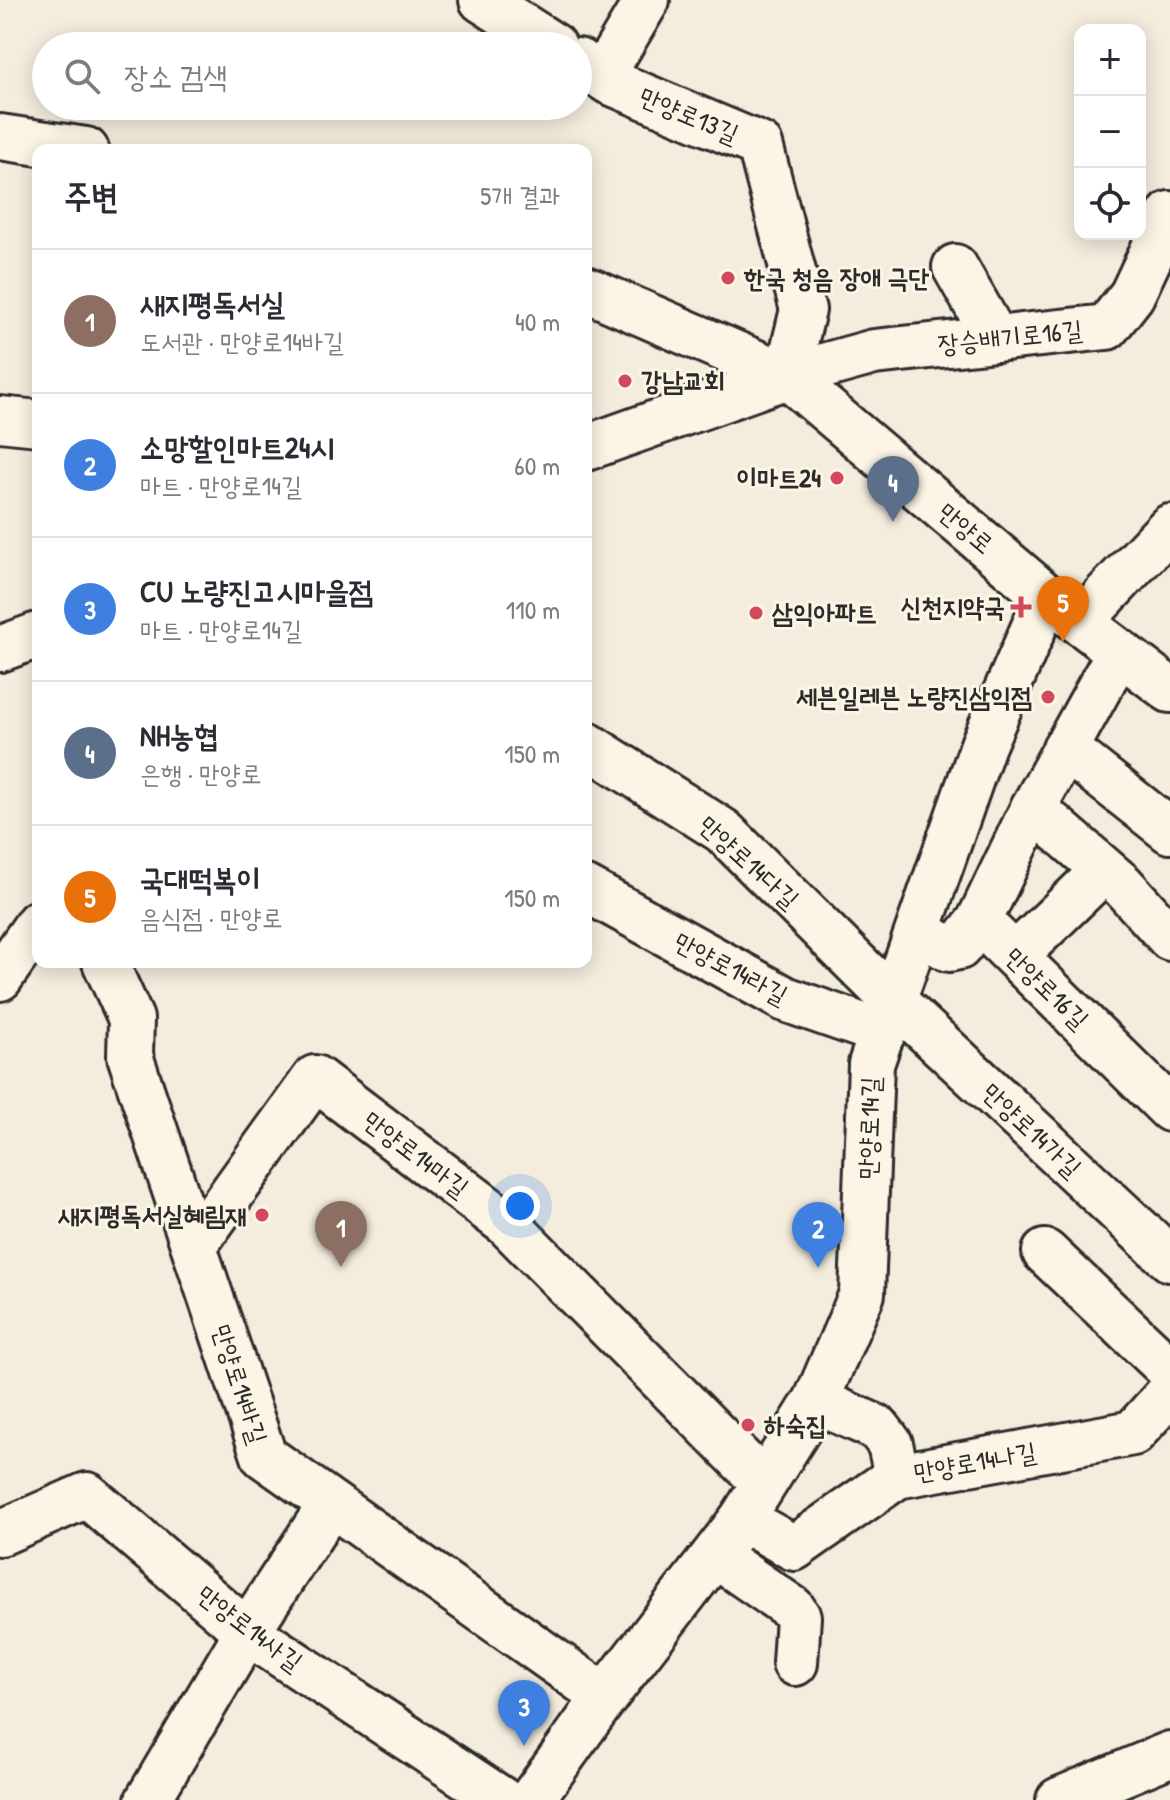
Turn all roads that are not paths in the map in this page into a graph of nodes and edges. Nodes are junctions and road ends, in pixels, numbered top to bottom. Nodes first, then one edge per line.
1 (482, 0) edge
2 (647, 0) edge
3 (532, 32) edge
4 (592, 67) edge
5 (592, 70) edge
6 (0, 137) edge
7 (46, 144) edge
8 (1170, 214) edge
9 (955, 267) dead end
10 (592, 292) edge
11 (996, 339) junction
12 (787, 376) junction
13 (0, 419) edge
14 (32, 422) edge
15 (592, 446) edge
16 (1170, 527) edge
17 (1064, 609) junction
18 (32, 637) edge
19 (0, 649) edge
20 (1119, 652) junction
21 (1170, 690) edge
22 (592, 748) edge
23 (1065, 748) junction
24 (1033, 808) junction
25 (1170, 831) edge
26 (1170, 839) edge
27 (1114, 878) junction
28 (592, 892) edge
29 (979, 921) junction
30 (32, 932) edge
31 (919, 932) junction
32 (1170, 938) edge
33 (1015, 956) junction
34 (108, 968) edge
35 (0, 978) edge
36 (888, 1017) junction
37 (1170, 1109) edge
38 (194, 1246) junction
39 (1045, 1252) dead end
40 (1170, 1259) edge
41 (1170, 1370) edge
42 (1170, 1392) edge
43 (816, 1401) junction
44 (897, 1476) junction
45 (763, 1482) junction
46 (331, 1504) junction
47 (742, 1519) junction
48 (0, 1533) edge
49 (715, 1555) junction
50 (247, 1632) junction
51 (795, 1663) dead end
52 (605, 1697) junction
53 (1170, 1754) edge
54 (148, 1800) edge
55 (502, 1800) edge
56 (531, 1800) edge
57 (1059, 1800) edge

1 - 3 street
2 - 4 street
5 - 12 street, 만양로13길
6 - 7 street
8 - 11 street, 장승배기로16길
9 - 11 street
10 - 12 street, 만양로
11 - 12 street, 장승배기로16길
12 - 15 street, 장승배기로16길
12 - 17 street, 만양로
13 - 14 street
16 - 17 street
17 - 20 street, 만양로
17 - 31 street, 만양로14길
18 - 19 street
20 - 21 street, 만양로
20 - 23 street
22 - 36 street, 만양로14다길
23 - 24 street
23 - 25 street
24 - 27 street
24 - 29 street
26 - 27 street
27 - 32 street
27 - 33 street
28 - 36 street, 만양로14라길
29 - 31 street
29 - 33 street, 만양로16길
30 - 35 street
31 - 36 street, 만양로14길
33 - 37 street, 만양로16길
34 - 38 street, 만양로14바길
36 - 40 street, 만양로14가길
36 - 43 street, 만양로14길
38 - 45 street, 만양로14마길
38 - 46 street, 만양로14바길
39 - 41 street
42 - 44 street, 만양로14나길
43 - 44 street
43 - 45 street, 만양로14길
44 - 47 street, 만양로14나길
45 - 47 street, 만양로14길
46 - 50 street
46 - 52 street, 만양로14바길
47 - 49 street, 만양로14길
48 - 50 street, 만양로14사길
49 - 51 street
49 - 52 street, 만양로14길
50 - 54 street
50 - 55 street, 만양로14사길
52 - 56 street, 만양로14길
53 - 57 street

